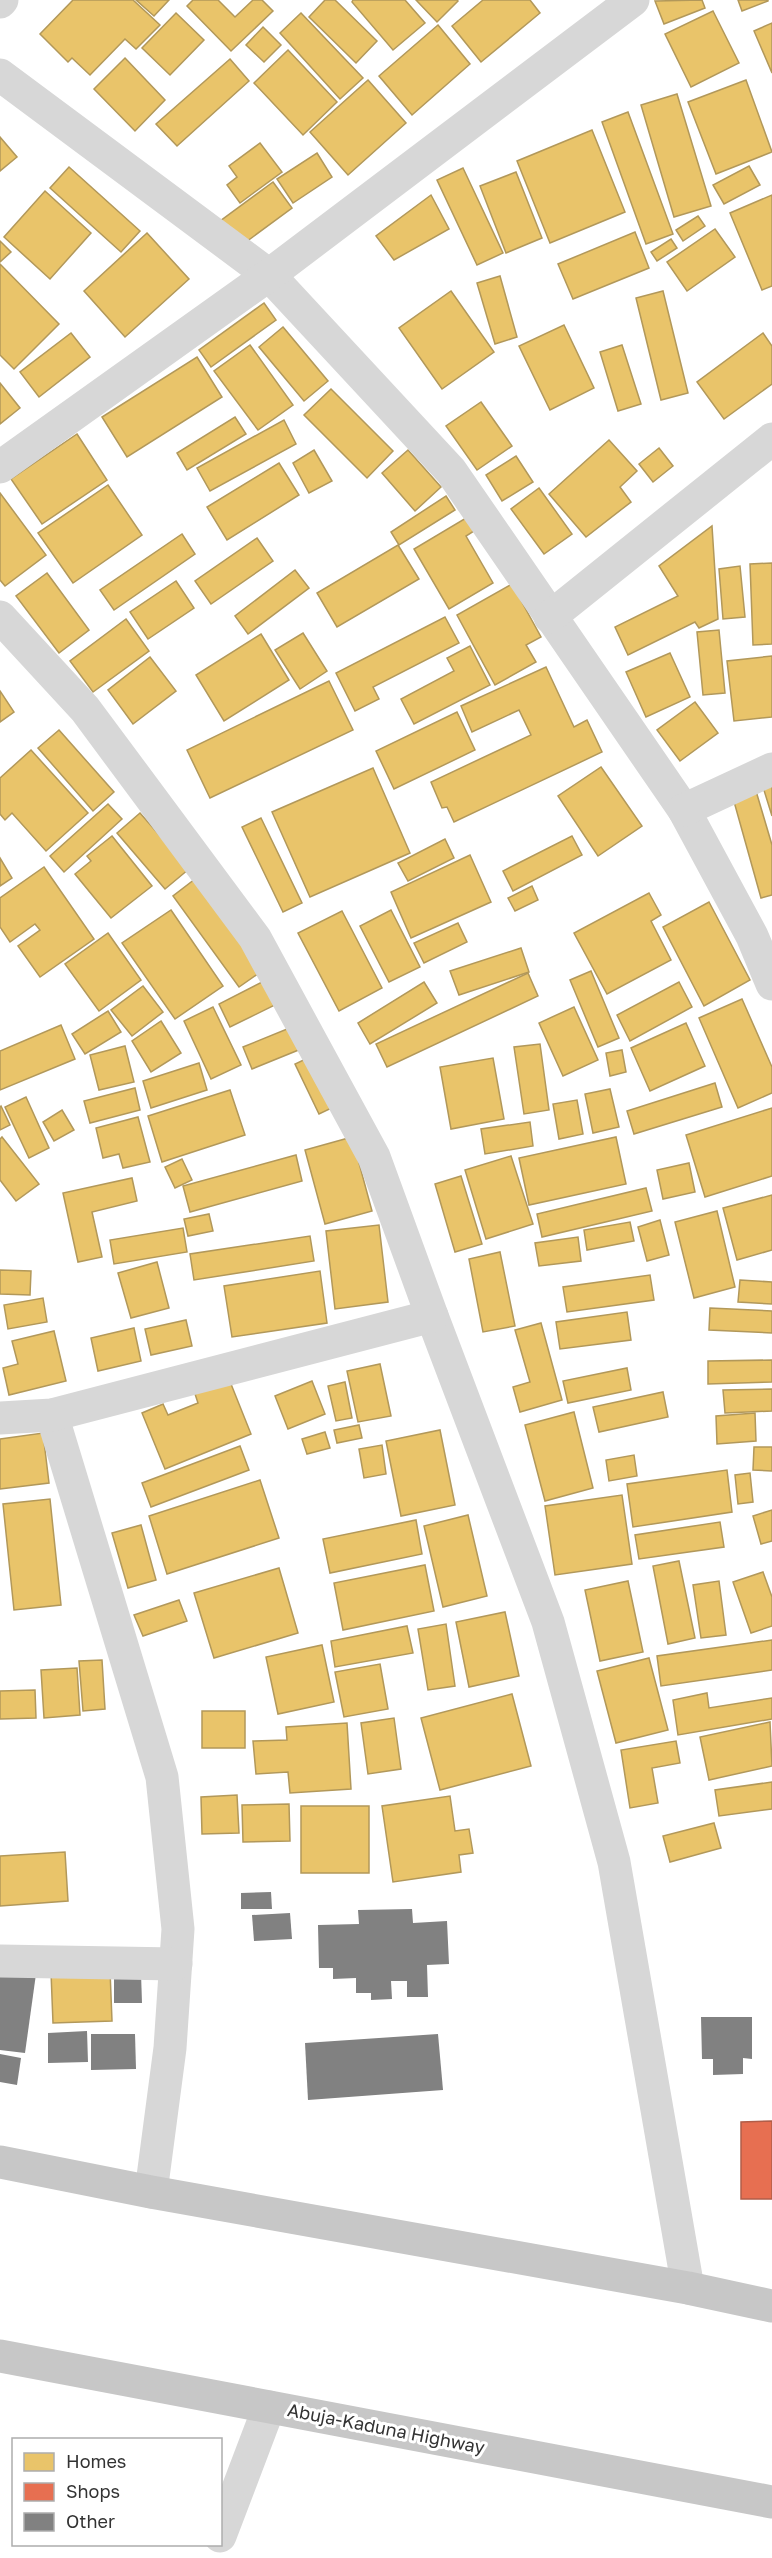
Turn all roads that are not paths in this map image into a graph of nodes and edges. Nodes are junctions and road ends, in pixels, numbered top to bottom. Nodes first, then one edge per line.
1 (633, 0) edge
2 (0, 75) edge
3 (269, 275) junction
4 (772, 439) edge
5 (0, 466) edge
6 (550, 617) junction
7 (0, 618) edge
8 (772, 769) edge
9 (684, 810) junction
10 (772, 984) edge
11 (432, 1316) junction
12 (52, 1415) junction
13 (0, 1418) edge
14 (0, 1961) edge
15 (176, 1964) junction
16 (0, 2162) edge
17 (151, 2192) junction
18 (687, 2288) junction
19 (772, 2306) edge
20 (0, 2356) edge
21 (269, 2408) junction
22 (772, 2502) edge
23 (222, 2531) edge

1 - 3 street
2 - 3 street
3 - 5 street
3 - 6 street
4 - 6 street
6 - 9 street
7 - 11 street
8 - 9 street
9 - 10 street
11 - 12 street
11 - 18 street
12 - 13 street
12 - 15 street
14 - 15 street
15 - 17 street
16 - 17 highway
17 - 18 highway
18 - 19 highway
20 - 21 highway, Abuja-Kaduna Highway
21 - 22 highway, Abuja-Kaduna Highway
21 - 23 street

